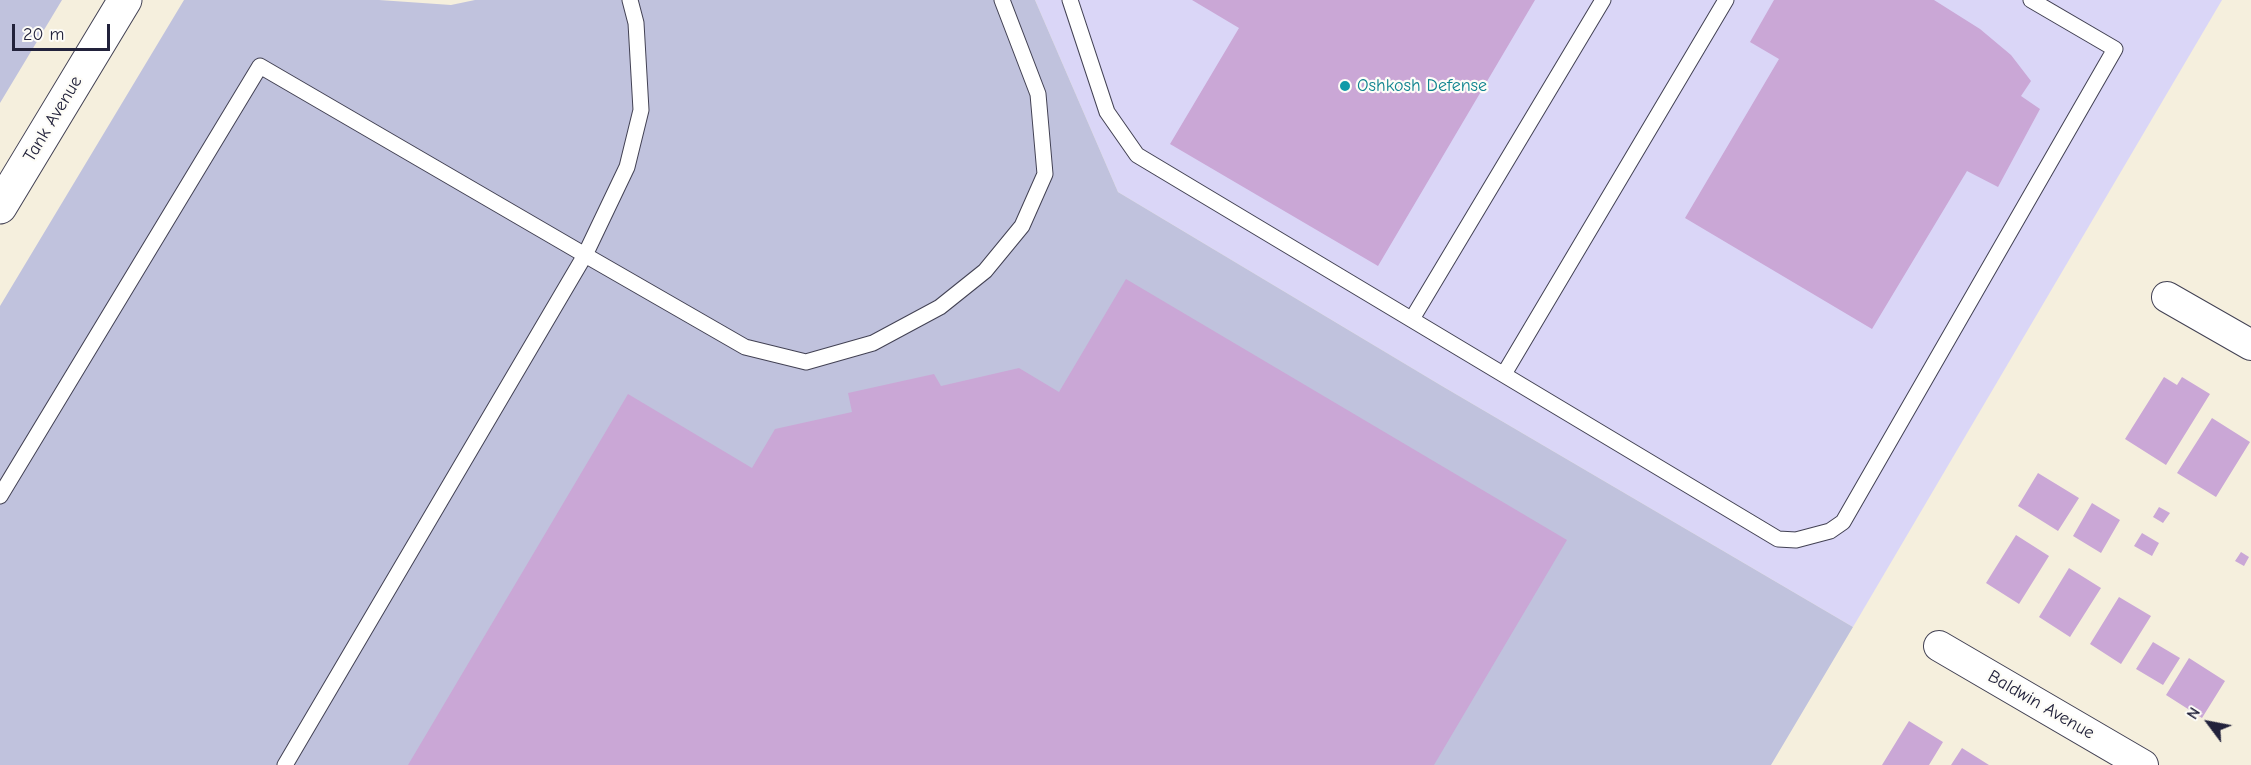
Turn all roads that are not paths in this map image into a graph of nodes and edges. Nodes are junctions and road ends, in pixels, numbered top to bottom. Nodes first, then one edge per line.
1 (125, 0) edge
2 (630, 0) edge
3 (1002, 0) edge
4 (1070, 0) edge
5 (1602, 0) edge
6 (1726, 0) edge
7 (2031, 0) edge
8 (0, 207) edge
9 (585, 255) junction
10 (2167, 297) dead end
11 (1412, 319) junction
12 (2251, 345) edge
13 (1504, 374) junction
14 (0, 496) edge
15 (1939, 646) dead end
16 (285, 765) edge
17 (2143, 765) edge

1 - 8 street, Tank Avenue
2 - 9 lane
3 - 9 lane
4 - 11 lane
5 - 11 lane
6 - 13 lane
7 - 13 lane
9 - 14 lane
9 - 16 lane
10 - 12 street
11 - 13 lane
15 - 17 street, Baldwin Avenue

